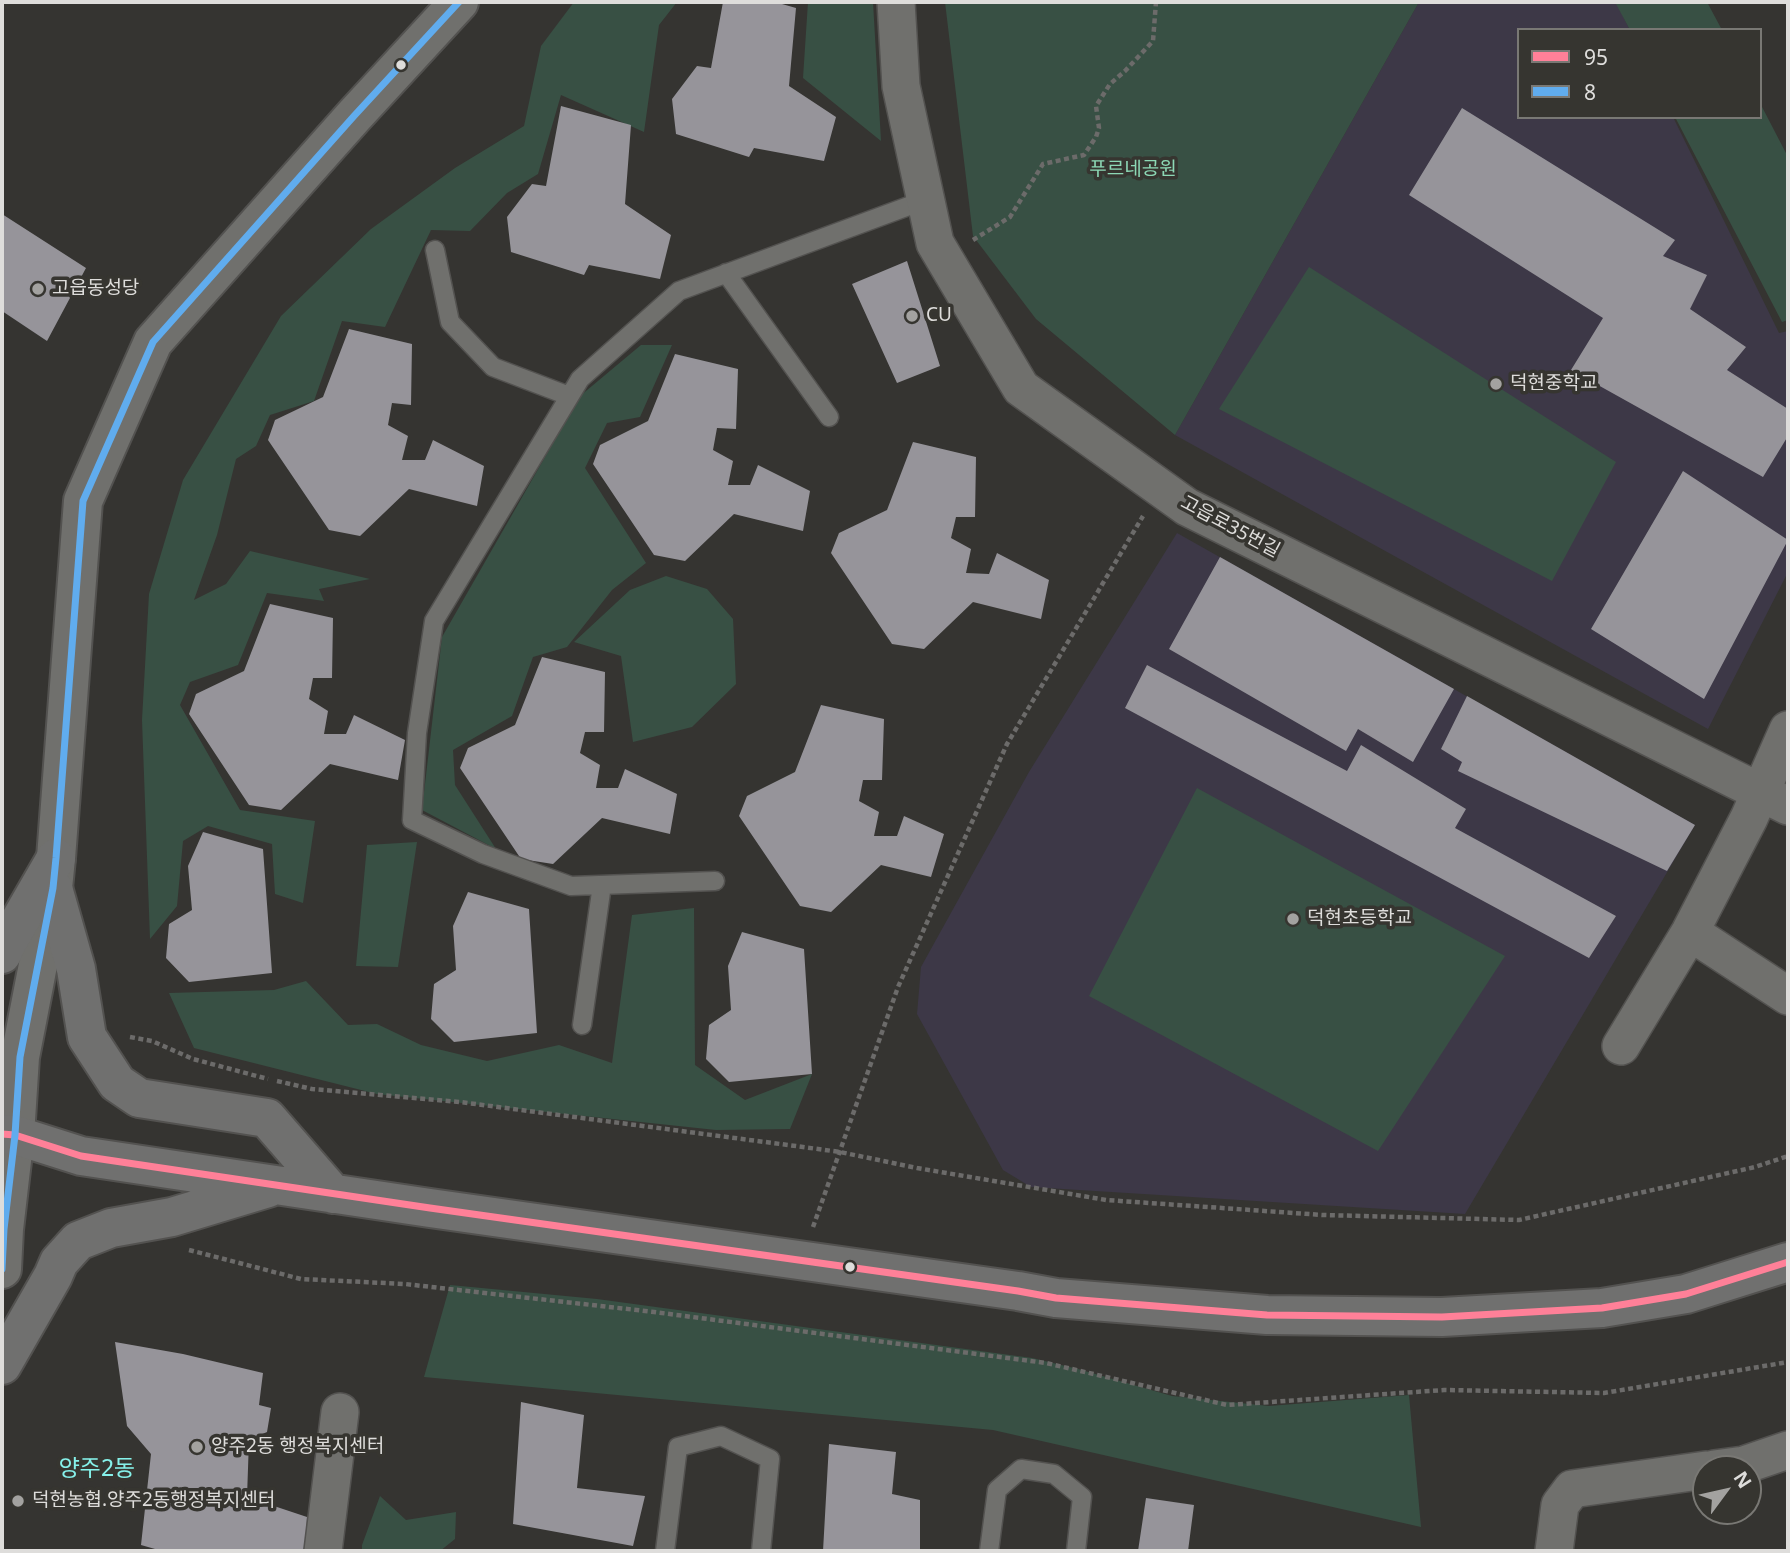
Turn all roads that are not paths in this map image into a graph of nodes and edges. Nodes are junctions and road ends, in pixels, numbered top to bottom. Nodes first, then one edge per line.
1 (459, 2) edge
2 (896, 2) edge
3 (925, 200) junction
4 (435, 250) dead end
5 (726, 273) junction
6 (569, 396) junction
7 (829, 417) dead end
8 (1788, 730) edge
9 (1774, 799) edge
10 (54, 873) junction
11 (715, 881) dead end
12 (602, 885) junction
13 (1690, 932) junction
14 (2, 954) edge
15 (1788, 996) edge
16 (582, 1025) dead end
17 (1621, 1046) dead end
18 (9, 1135) edge
19 (277, 1185) junction
20 (333, 1194) junction
21 (1788, 1262) edge
22 (2, 1269) edge
23 (2, 1365) edge
24 (340, 1412) dead end
25 (1788, 1450) edge
26 (1762, 1459) edge
27 (1692, 1472) edge
28 (323, 1551) edge
29 (665, 1551) edge
30 (761, 1551) edge
31 (989, 1551) edge
32 (1076, 1551) edge
33 (1554, 1551) edge

1 - 10 street
2 - 3 street, 고읍로35번길
3 - 5 lane
3 - 9 street, 고읍로35번길
4 - 6 lane
5 - 6 lane
5 - 7 lane
6 - 12 lane
8 - 9 street
9 - 13 street
10 - 14 main road
10 - 18 street
10 - 20 main road
11 - 12 lane
12 - 16 lane
13 - 15 street
13 - 17 street
18 - 19 main road
18 - 22 street
19 - 20 main road
19 - 23 main road
20 - 21 main road
24 - 28 street
25 - 26 street
27 - 33 street
29 - 30 lane
31 - 32 lane

